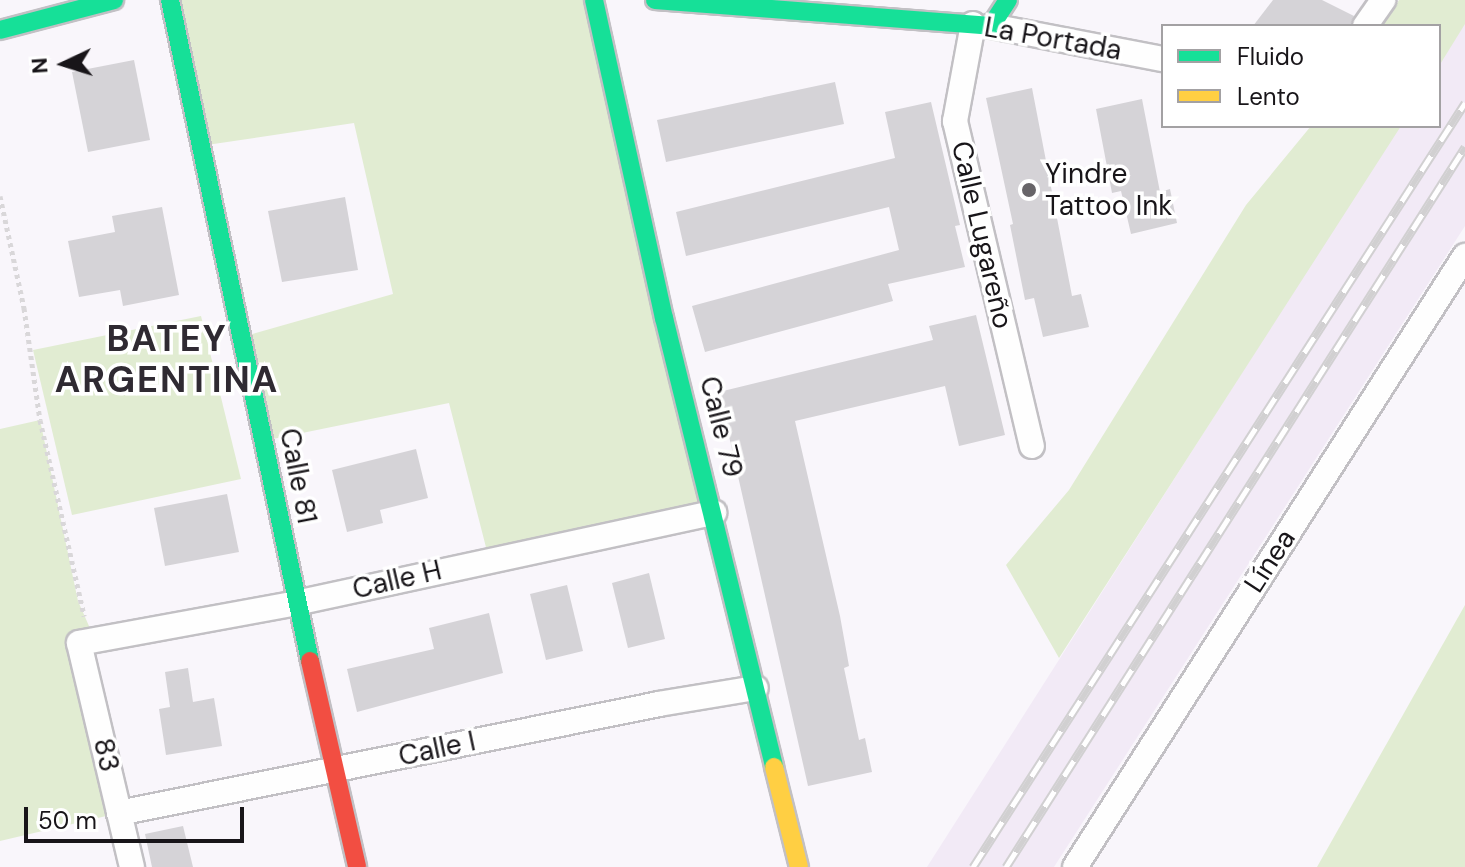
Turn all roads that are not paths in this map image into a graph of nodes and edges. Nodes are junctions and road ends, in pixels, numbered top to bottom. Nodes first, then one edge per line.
1 (114, 0) edge
2 (170, 0) edge
3 (594, 0) edge
4 (655, 0) edge
5 (1008, 0) edge
6 (1383, 0) edge
7 (753, 4) edge
8 (1366, 24) edge
9 (982, 25) junction
10 (0, 30) edge
11 (1161, 59) edge
12 (1465, 256) edge
13 (1032, 446) dead end
14 (714, 513) junction
15 (296, 603) junction
16 (87, 643) joint
17 (756, 688) junction
18 (334, 770) junction
19 (119, 813) junction
20 (132, 867) edge
21 (357, 867) edge
22 (799, 867) edge
23 (1075, 867) edge

1 - 10 street
2 - 15 street, Calle 81
3 - 14 street, Calle 79
4 - 7 street, La Portada
5 - 9 street
6 - 8 street
7 - 9 street, La Portada
9 - 11 street, La Portada
9 - 13 street, Calle Lugareño
12 - 23 street, Línea
14 - 15 street, Calle H
14 - 17 street, Calle 79
15 - 16 street, Calle H
15 - 18 street, Calle 81
16 - 19 street, 83
17 - 18 street, Calle I
17 - 22 street, Calle 79
18 - 19 street, Calle I
18 - 21 street, Calle 81
19 - 20 street, 83

